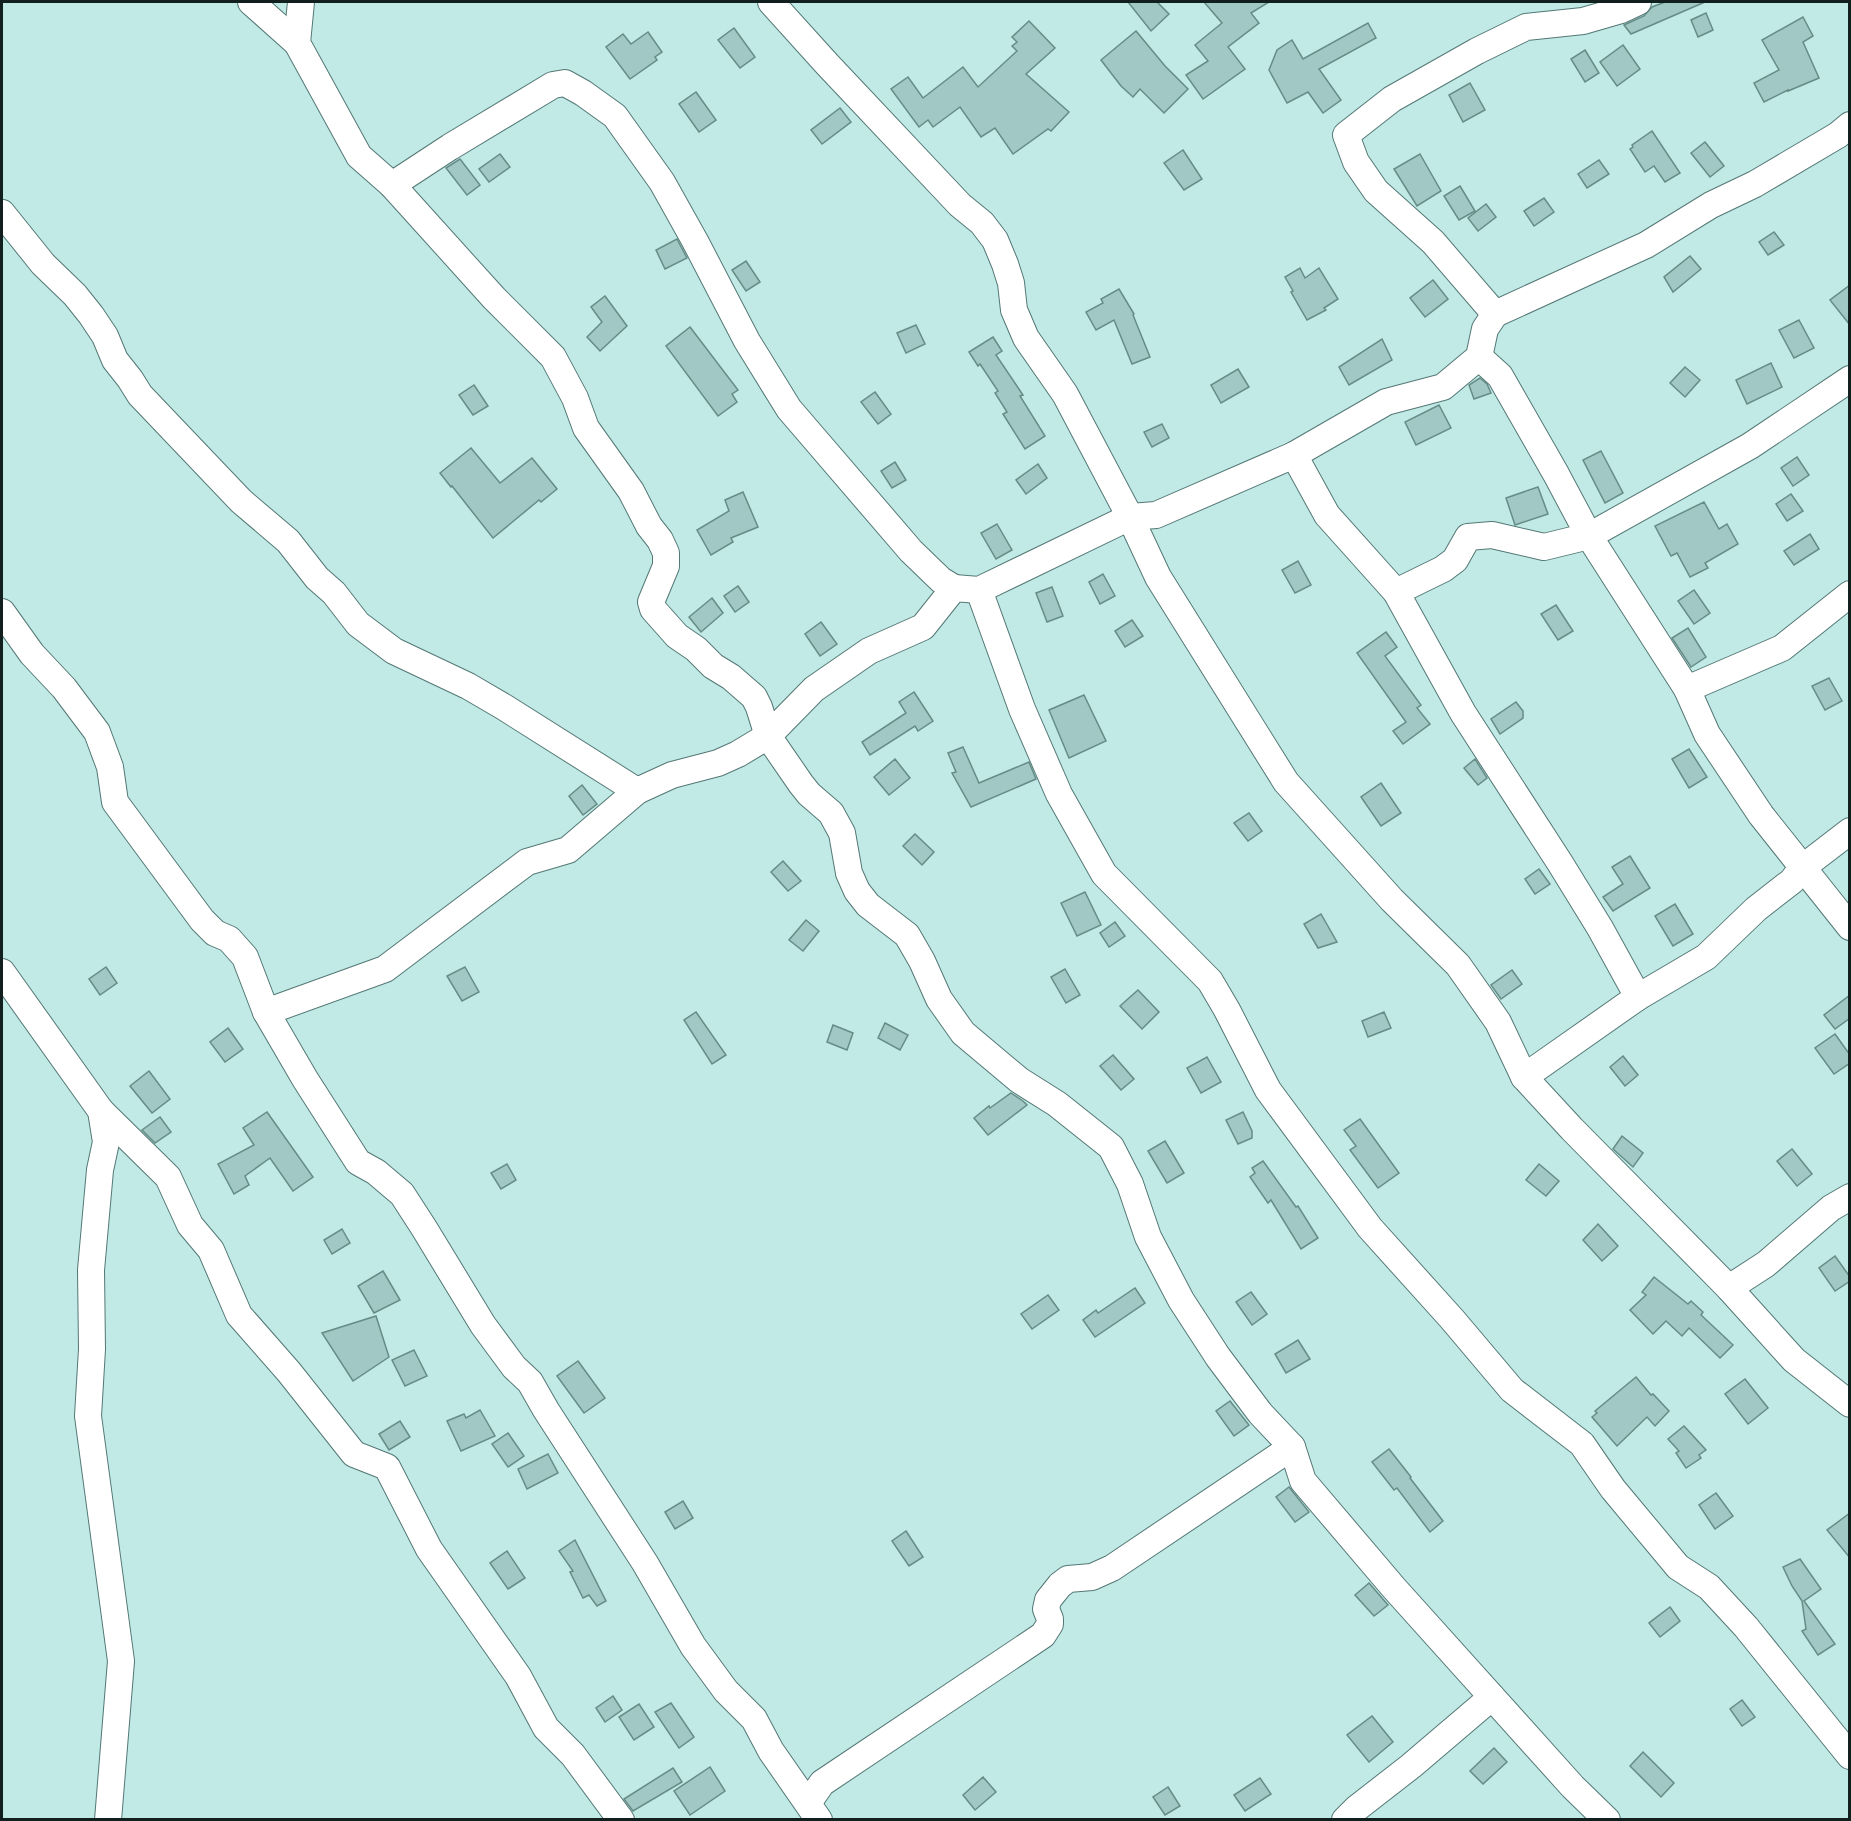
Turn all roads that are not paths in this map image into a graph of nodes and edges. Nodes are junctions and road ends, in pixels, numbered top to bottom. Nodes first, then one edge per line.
1 (251, 2) edge
2 (301, 2) edge
3 (771, 2) edge
4 (1638, 2) edge
5 (297, 43) junction
6 (1850, 125) edge
7 (392, 185) junction
8 (2, 213) edge
9 (1495, 314) junction
10 (1479, 357) junction
11 (1850, 380) edge
12 (1293, 455) junction
13 (1130, 517) junction
14 (1589, 536) junction
15 (967, 589) junction
16 (1396, 592) junction
17 (1850, 594) edge
18 (2, 612) edge
19 (1687, 689) junction
20 (768, 736) junction
21 (637, 791) junction
22 (1850, 831) edge
23 (1802, 868) junction
24 (1850, 927) edge
25 (2, 972) edge
26 (1638, 997) junction
27 (266, 1012) junction
28 (1524, 1077) junction
29 (101, 1112) junction
30 (1850, 1197) edge
31 (1729, 1288) junction
32 (1850, 1404) edge
33 (1292, 1447) junction
34 (1492, 1697) junction
35 (1850, 1756) edge
36 (814, 1811) edge
37 (108, 1820) edge
38 (621, 1820) edge
39 (1345, 1820) edge
40 (1607, 1820) edge

1 - 5 street
2 - 5 street
3 - 13 street
4 - 9 street
5 - 7 street
6 - 9 street
7 - 15 street
7 - 20 street
8 - 21 street
9 - 10 street
10 - 12 street
10 - 14 street
11 - 14 street
12 - 13 street
12 - 16 street
13 - 15 street
13 - 28 street
14 - 16 street
14 - 19 street
15 - 20 street
15 - 35 street
16 - 26 street
17 - 19 street
18 - 27 street
19 - 23 street
20 - 21 street
20 - 33 street
21 - 27 street
22 - 23 street
23 - 24 street
23 - 26 street
25 - 29 street
26 - 28 street
27 - 36 street
28 - 31 street
29 - 37 street
29 - 38 street
30 - 31 street
31 - 32 street
33 - 34 street
33 - 36 street
34 - 39 street
34 - 40 street

